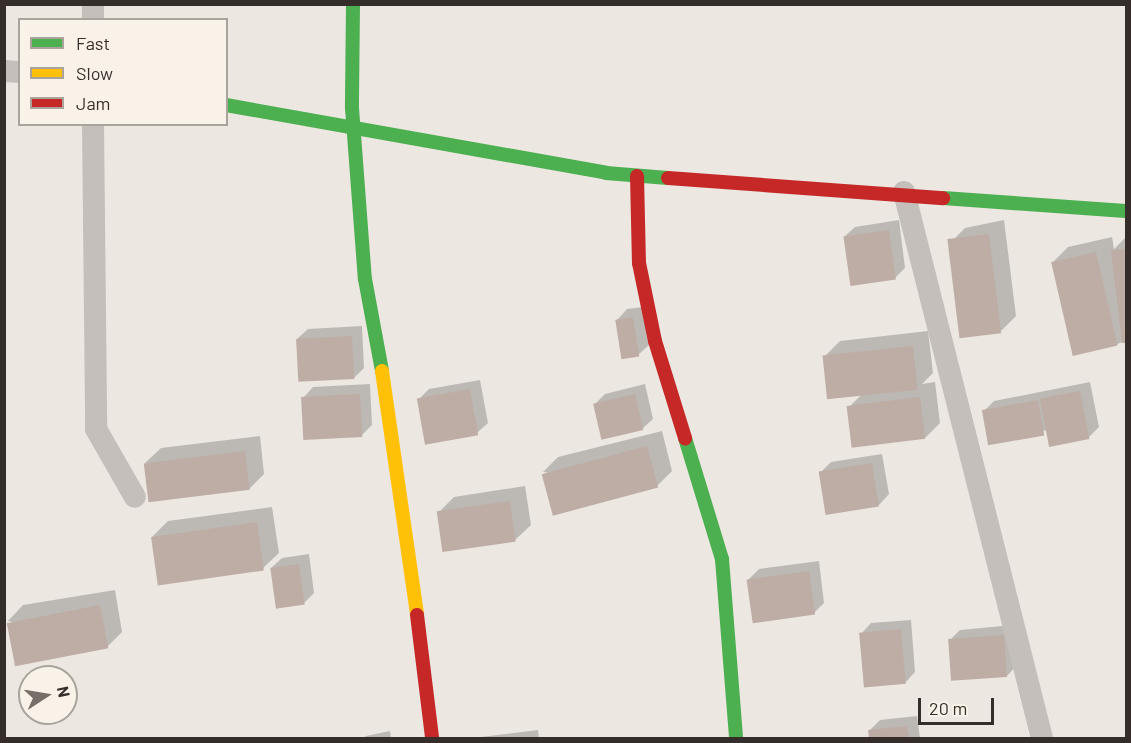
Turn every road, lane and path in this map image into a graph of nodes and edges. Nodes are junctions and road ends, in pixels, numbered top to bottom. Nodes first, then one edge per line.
1 (353, 4) edge
2 (228, 105) edge
3 (93, 126) edge
4 (353, 126) junction
5 (637, 176) junction
6 (904, 192) junction
7 (1126, 211) edge
8 (135, 497) dead end
9 (432, 738) edge
10 (736, 738) edge
11 (1042, 738) edge

1 - 4 street
2 - 4 street
3 - 8 street
4 - 5 street
4 - 9 street
5 - 6 street
5 - 10 street
6 - 7 street
6 - 11 street

